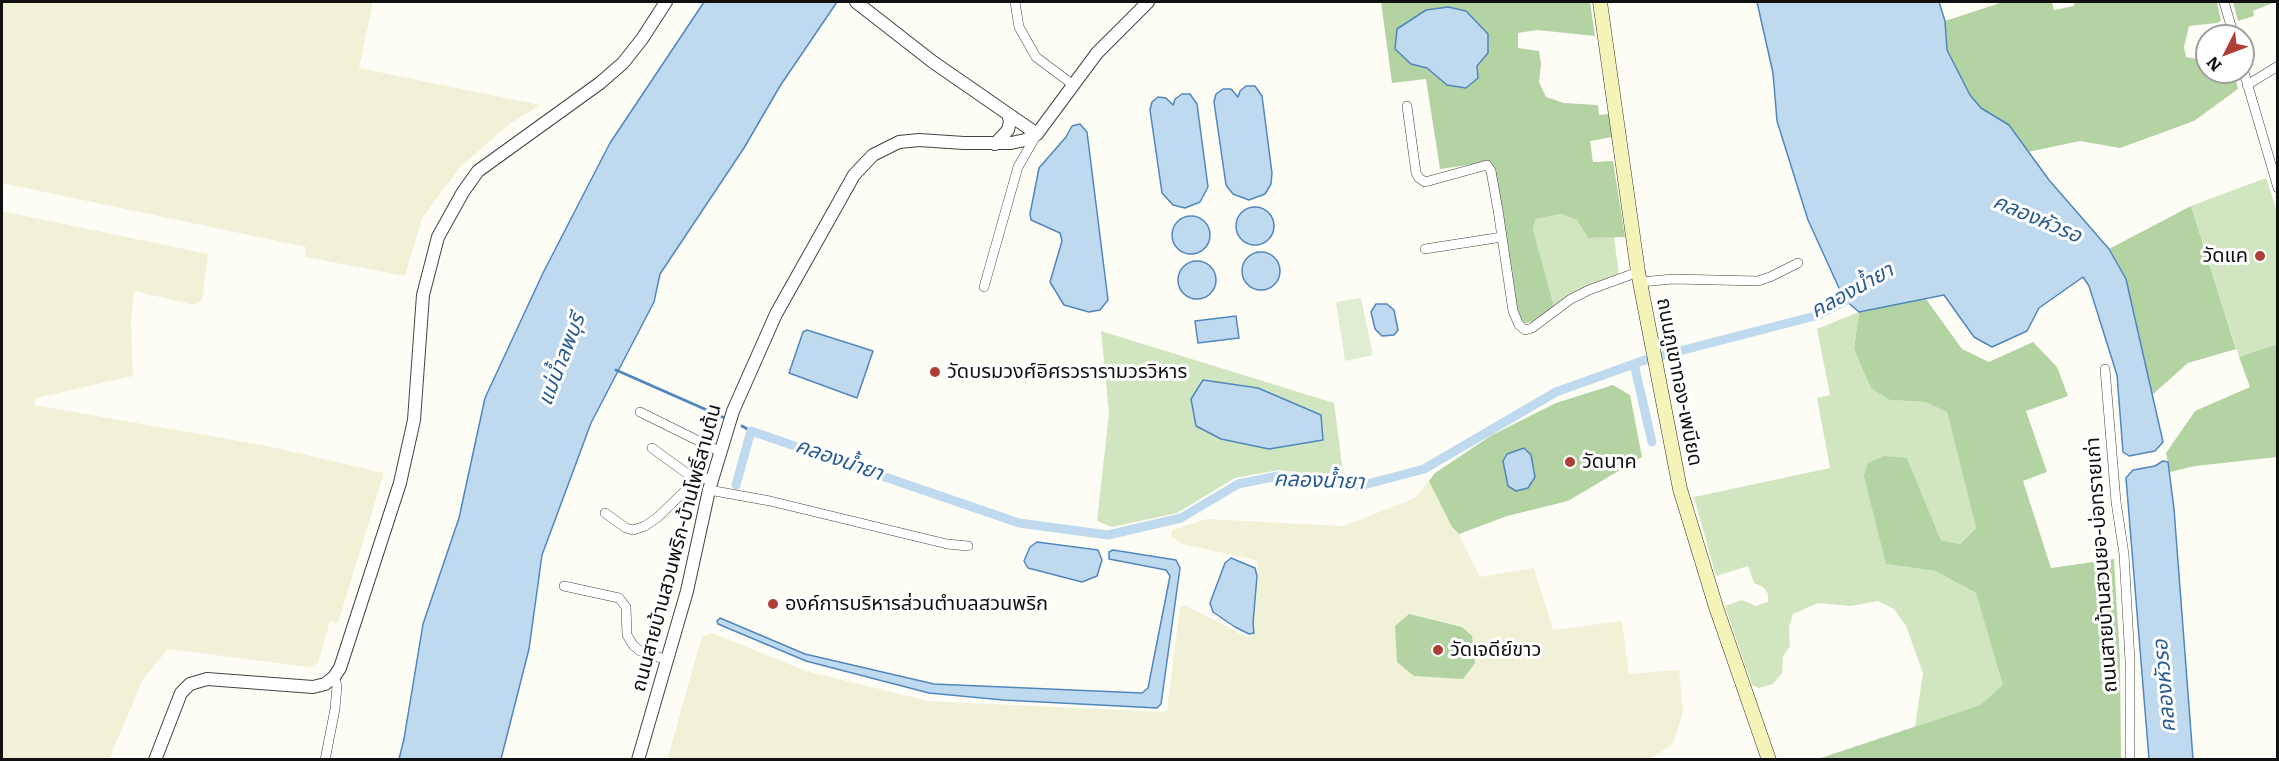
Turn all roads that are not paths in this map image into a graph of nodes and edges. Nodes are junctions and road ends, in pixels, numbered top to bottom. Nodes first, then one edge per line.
1 (666, 2) edge
2 (860, 2) edge
3 (1015, 2) edge
4 (1148, 2) edge
5 (1600, 2) edge
6 (2224, 2) edge
7 (2230, 24) edge
8 (2277, 66) edge
9 (1072, 84) junction
10 (2247, 85) joint
11 (1407, 106) dead end
12 (1008, 114) junction
13 (1037, 134) junction
14 (995, 144) junction
15 (2277, 188) edge
16 (1502, 237) junction
17 (1425, 249) dead end
18 (1798, 263) dead end
19 (1639, 277) junction
20 (984, 287) dead end
21 (2105, 369) dead end
22 (640, 412) dead end
23 (652, 448) dead end
24 (721, 452) junction
25 (713, 477) junction
26 (696, 480) junction
27 (709, 490) junction
28 (605, 513) dead end
29 (968, 546) dead end
30 (564, 586) dead end
31 (667, 660) junction
32 (334, 677) junction
33 (155, 759) edge
34 (324, 759) edge
35 (638, 759) edge
36 (1769, 759) edge
37 (2130, 759) edge

1 - 32 street
2 - 12 street
3 - 9 street
4 - 9 street
5 - 19 main road, ถนนภูเขาทอง-เพนียด
6 - 7 street
8 - 10 street
9 - 13 street
10 - 15 street
11 - 16 street
12 - 13 street
12 - 14 street
13 - 14 street, ถนนสายบ้านสวนพริก-บ้านโพธิ์สามต้น
13 - 20 street
14 - 24 street, ถนนสายบ้านสวนพริก-บ้านโพธิ์สามต้น
16 - 17 street
16 - 19 street
18 - 19 street
19 - 36 main road, ถนนภูเขาทอง-เพนียด
21 - 37 street, ถนนสายบ้านสวนยอ-บ่อทรายเก่า
22 - 24 street
23 - 26 street
24 - 25 street, ถนนสายบ้านสวนพริก-บ้านโพธิ์สามต้น
25 - 26 street
25 - 27 street, ถนนสายบ้านสวนพริก-บ้านโพธิ์สามต้น
26 - 28 street
27 - 29 street
27 - 31 street, ถนนสายบ้านสวนพริก-บ้านโพธิ์สามต้น
30 - 31 street
31 - 35 street, ถนนสายบ้านสวนพริก-บ้านโพธิ์สามต้น
32 - 33 street
32 - 34 street

